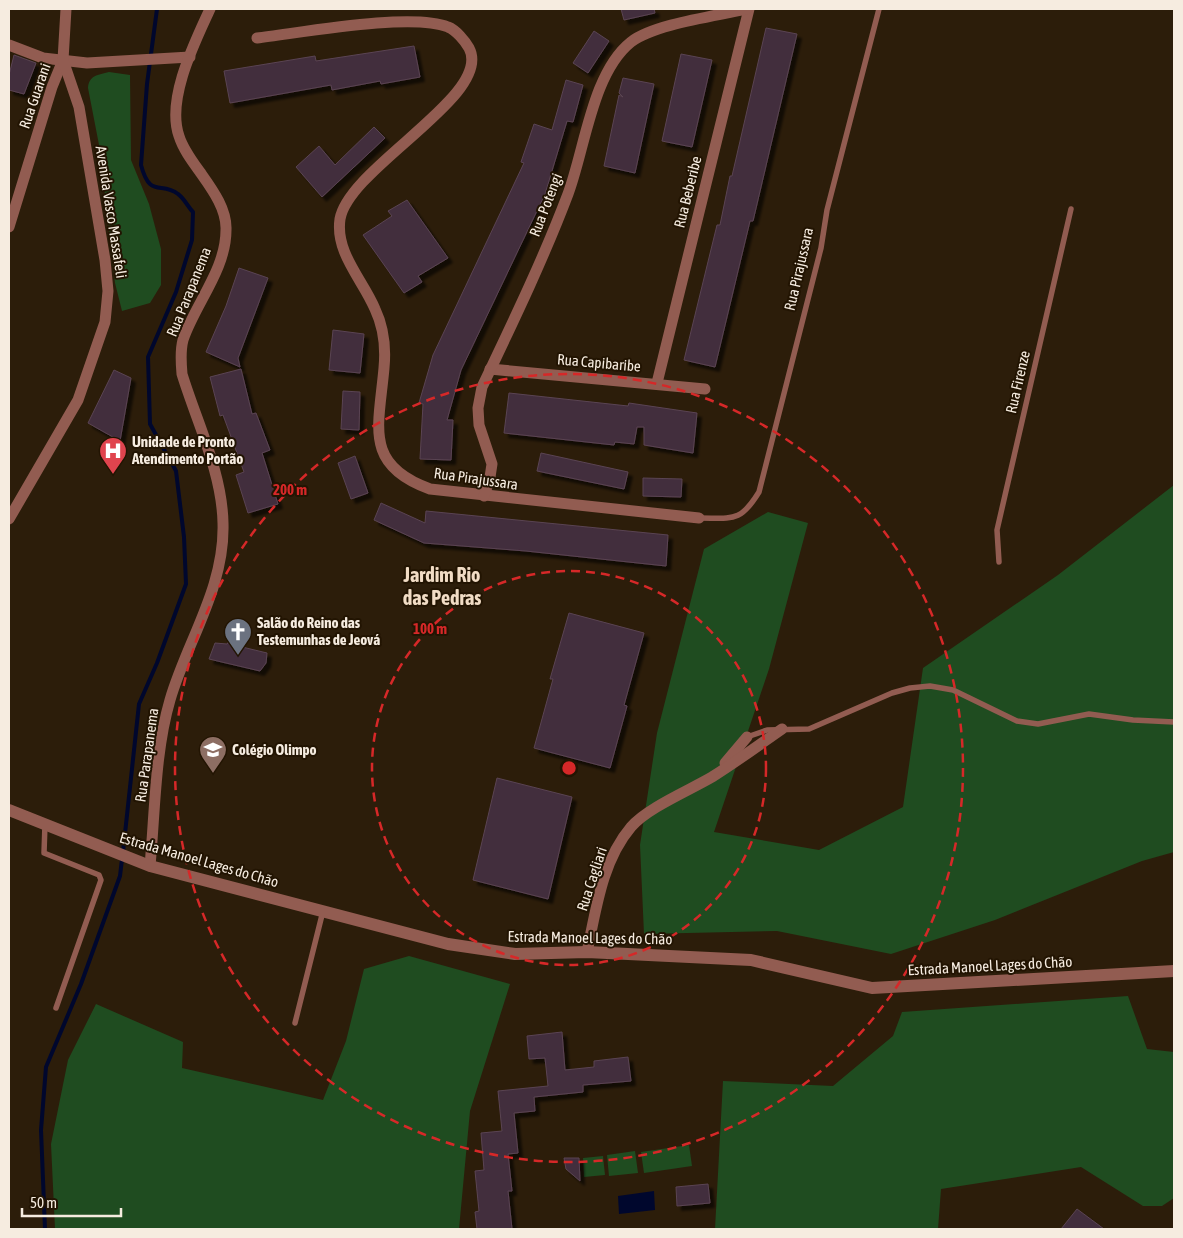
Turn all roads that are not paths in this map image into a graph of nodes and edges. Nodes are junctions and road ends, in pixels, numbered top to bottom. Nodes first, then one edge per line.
1 (66, 9) edge
2 (748, 9) edge
3 (879, 9) edge
4 (209, 12) edge
5 (257, 38) dead end
6 (9, 45) edge
7 (190, 57) junction
8 (63, 60) junction
9 (1071, 209) dead end
10 (9, 226) edge
11 (490, 369) junction
12 (657, 383) junction
13 (705, 389) dead end
14 (484, 496) junction
15 (699, 518) joint
16 (9, 519) edge
17 (999, 562) dead end
18 (1174, 722) edge
19 (782, 729) junction
20 (747, 737) joint
21 (714, 776) junction
22 (9, 806) edge
23 (9, 810) edge
24 (22, 814) junction
25 (45, 824) junction
26 (150, 866) junction
27 (323, 911) junction
28 (587, 952) junction
29 (1174, 971) edge
30 (56, 1008) dead end
31 (295, 1022) dead end

1 - 8 street, Avenida Vasco Massafeli
2 - 11 street, Rua Potengi
2 - 12 street, Rua Beberibe
3 - 15 lane, Rua Pirajussara
4 - 7 street, Rua Parapanema
5 - 14 street, Rua Pirajussara
6 - 8 street
7 - 8 street
7 - 26 street, Rua Parapanema
8 - 10 street, Rua Guarani
8 - 16 street, Avenida Vasco Massafeli
9 - 17 lane, Rua Firenze
11 - 12 street, Rua Capibaribe
11 - 14 street, Rua Potengi
12 - 13 street, Rua Capibaribe
14 - 15 street, Rua Pirajussara
18 - 19 lane
19 - 20 lane
19 - 21 street, Rua Cagliari
20 - 21 street, Rua Cagliari
21 - 28 street, Rua Cagliari
22 - 24 street, Estrada Manoel Lages do Chão
23 - 24 street, Estrada Manoel Lages do Chão
24 - 25 street, Estrada Manoel Lages do Chão
25 - 26 street, Estrada Manoel Lages do Chão
25 - 30 lane
26 - 27 street, Estrada Manoel Lages do Chão
27 - 28 street, Estrada Manoel Lages do Chão
27 - 31 lane
28 - 29 street, Estrada Manoel Lages do Chão

